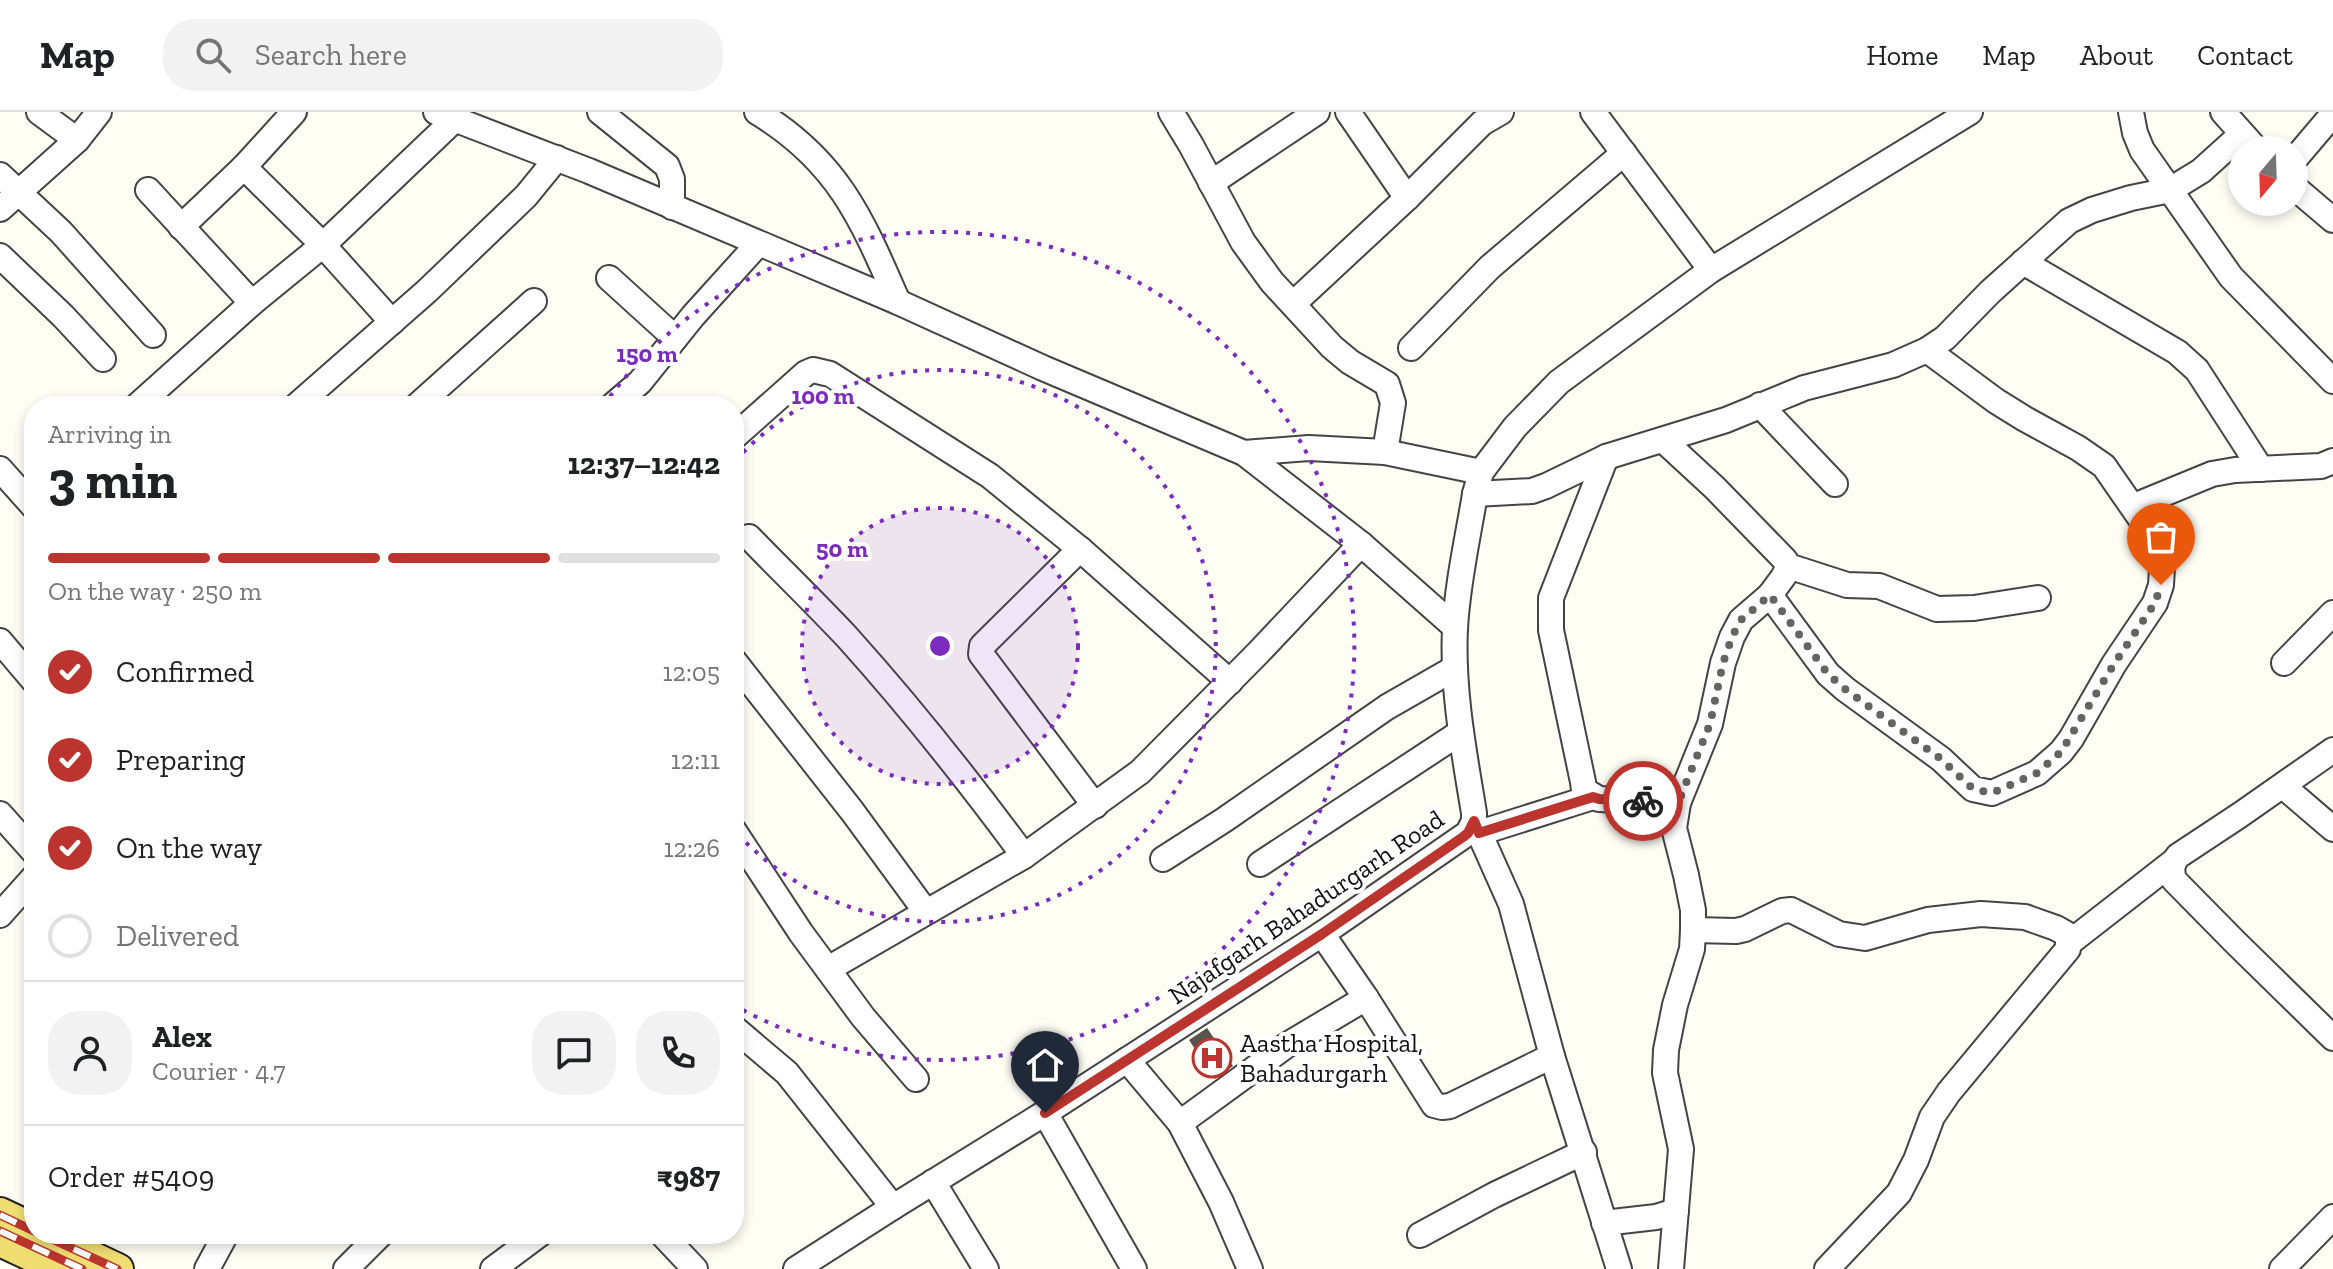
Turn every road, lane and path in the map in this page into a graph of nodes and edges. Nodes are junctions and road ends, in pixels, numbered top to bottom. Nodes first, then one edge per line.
1 (39, 112) edge
2 (99, 112) edge
3 (294, 112) edge
4 (600, 112) edge
5 (757, 112) edge
6 (796, 112) edge
7 (1171, 112) edge
8 (1317, 112) edge
9 (1348, 112) edge
10 (1501, 112) edge
11 (1593, 112) edge
12 (1970, 112) edge
13 (2131, 112) edge
14 (2223, 112) edge
15 (2333, 114) edge
16 (446, 116) edge
17 (2245, 136) edge
18 (794, 138) junction
19 (77, 140) junction
20 (2308, 143) edge
21 (1624, 153) junction
22 (2228, 155) edge
23 (557, 158) junction
24 (244, 167) junction
25 (0, 175) edge
26 (1211, 183) junction
27 (148, 190) dead end
28 (2170, 190) junction
29 (19, 192) junction
30 (1407, 198) junction
31 (2308, 199) edge
32 (672, 207) junction
33 (0, 209) edge
34 (2333, 220) edge
35 (181, 227) junction
36 (758, 244) junction
37 (323, 245) junction
38 (0, 256) edge
39 (2023, 262) junction
40 (1711, 270) junction
41 (609, 278) dead end
42 (534, 301) dead end
43 (898, 302) junction
44 (252, 303) junction
45 (1293, 304) junction
46 (392, 322) junction
47 (153, 335) dead end
48 (675, 338) junction
49 (1411, 348) dead end
50 (1927, 350) junction
51 (103, 359) dead end
52 (2333, 381) edge
53 (148, 396) edge
54 (307, 396) edge
55 (428, 396) edge
56 (624, 396) edge
57 (1760, 405) junction
58 (744, 428) edge
59 (1663, 440) junction
60 (1385, 452) junction
61 (1244, 453) junction
62 (1606, 457) junction
63 (2333, 461) edge
64 (0, 469) edge
65 (2261, 469) junction
66 (1478, 483) junction
67 (1835, 484) dead end
68 (24, 494) edge
69 (2134, 506) junction
70 (749, 537) dead end
71 (1361, 544) junction
72 (1080, 549) junction
73 (1788, 566) junction
74 (1770, 595) junction
75 (2038, 598) dead end
76 (2333, 613) edge
77 (1455, 627) junction
78 (0, 641) edge
79 (2284, 663) dead end
80 (1455, 668) junction
81 (24, 669) edge
82 (744, 674) edge
83 (1230, 682) junction
84 (1461, 732) junction
85 (2333, 750) edge
86 (2283, 786) junction
87 (1593, 797) junction
88 (1678, 803) junction
89 (1095, 806) junction
90 (0, 814) edge
91 (1477, 827) junction
92 (2333, 829) edge
93 (24, 841) edge
94 (744, 846) edge
95 (1024, 856) junction
96 (1163, 859) dead end
97 (2173, 862) junction
98 (1260, 864) dead end
99 (24, 888) edge
100 (926, 912) junction
101 (0, 915) edge
102 (1693, 930) junction
103 (1322, 934) junction
104 (2069, 943) junction
105 (828, 969) junction
106 (1366, 998) junction
107 (744, 1036) edge
108 (2333, 1038) edge
109 (1552, 1056) junction
110 (1127, 1060) junction
111 (916, 1079) dead end
112 (1045, 1113) junction
113 (1180, 1123) junction
114 (1584, 1152) junction
115 (933, 1182) junction
116 (893, 1207) junction
117 (1676, 1211) junction
118 (0, 1213) edge
119 (2333, 1217) edge
120 (1604, 1223) junction
121 (24, 1224) edge
122 (1420, 1235) dead end
123 (0, 1241) edge
124 (65, 1244) edge
125 (221, 1244) edge
126 (371, 1244) edge
127 (527, 1244) edge
128 (671, 1244) edge
129 (60, 1269) edge
130 (118, 1269) edge
131 (207, 1269) edge
132 (346, 1269) edge
133 (493, 1269) edge
134 (695, 1269) edge
135 (796, 1269) edge
136 (986, 1269) edge
137 (1134, 1269) edge
138 (1250, 1269) edge
139 (1619, 1269) edge
140 (1671, 1269) edge
141 (1827, 1269) edge
142 (2282, 1269) edge

1 - 19 street
2 - 19 street
3 - 24 street
4 - 32 street
5 - 18 street
6 - 18 street
7 - 26 street
8 - 26 street
9 - 30 street
10 - 30 street
11 - 21 street
12 - 40 street, Najafgarh Bahadurgarh Road
13 - 28 street
14 - 17 street
15 - 20 street
16 - 23 street
16 - 37 street
18 - 43 street
19 - 29 street
21 - 40 street
21 - 49 street
22 - 28 street
23 - 32 street
23 - 46 street
24 - 35 street
24 - 37 street
25 - 29 street
26 - 45 street
27 - 35 street
28 - 39 street
28 - 52 street
29 - 33 street
29 - 47 street
30 - 45 street
31 - 34 street
32 - 36 street
35 - 44 street
36 - 43 street
36 - 48 street
37 - 44 street
37 - 46 street
38 - 51 street
39 - 50 street
39 - 65 street
40 - 66 street, Najafgarh Bahadurgarh Road
41 - 48 street
42 - 55 street
43 - 61 street
44 - 53 street
45 - 60 street
46 - 54 street
48 - 56 street
50 - 57 street
50 - 69 street
57 - 59 street
57 - 67 street
58 - 72 street
59 - 62 street
59 - 73 street
60 - 61 street
60 - 66 street
61 - 71 street
62 - 66 street
62 - 87 street
63 - 65 street
64 - 68 street
65 - 69 street
66 - 77 street, Najafgarh Bahadurgarh Road
69 - 74 street
70 - 95 street
71 - 77 street
71 - 83 street
72 - 83 street
72 - 89 street
73 - 74 street
73 - 75 street
74 - 88 street
76 - 79 street
77 - 80 street, Najafgarh Bahadurgarh Road
78 - 81 street
80 - 84 street, Najafgarh Bahadurgarh Road
80 - 96 street
82 - 100 street
83 - 89 street
84 - 91 street, Najafgarh Bahadurgarh Road
84 - 98 street
85 - 86 street
86 - 92 street
86 - 97 street
87 - 88 street
87 - 91 street
88 - 102 street
89 - 95 street
90 - 93 street
91 - 103 street, Najafgarh Bahadurgarh Road
91 - 109 street
94 - 105 street
95 - 100 street
97 - 104 street
97 - 108 street
99 - 101 street
100 - 105 street
102 - 104 street
102 - 117 street
103 - 106 street
103 - 110 street, Najafgarh Bahadurgarh Road
104 - 141 street
105 - 111 street
106 - 109 street
106 - 113 street
107 - 116 street
109 - 114 street
110 - 112 street, Najafgarh Bahadurgarh Road
110 - 113 street
112 - 115 street, Najafgarh Bahadurgarh Road
112 - 137 street
113 - 138 street
114 - 120 street
114 - 122 street
115 - 116 street, Najafgarh Bahadurgarh Road
115 - 136 street
116 - 135 street, Najafgarh Bahadurgarh Road
117 - 120 street
117 - 140 street
118 - 121 main road
119 - 142 street
120 - 139 street
123 - 129 main road
124 - 130 main road
125 - 131 street
126 - 132 street
127 - 133 street
128 - 134 street

